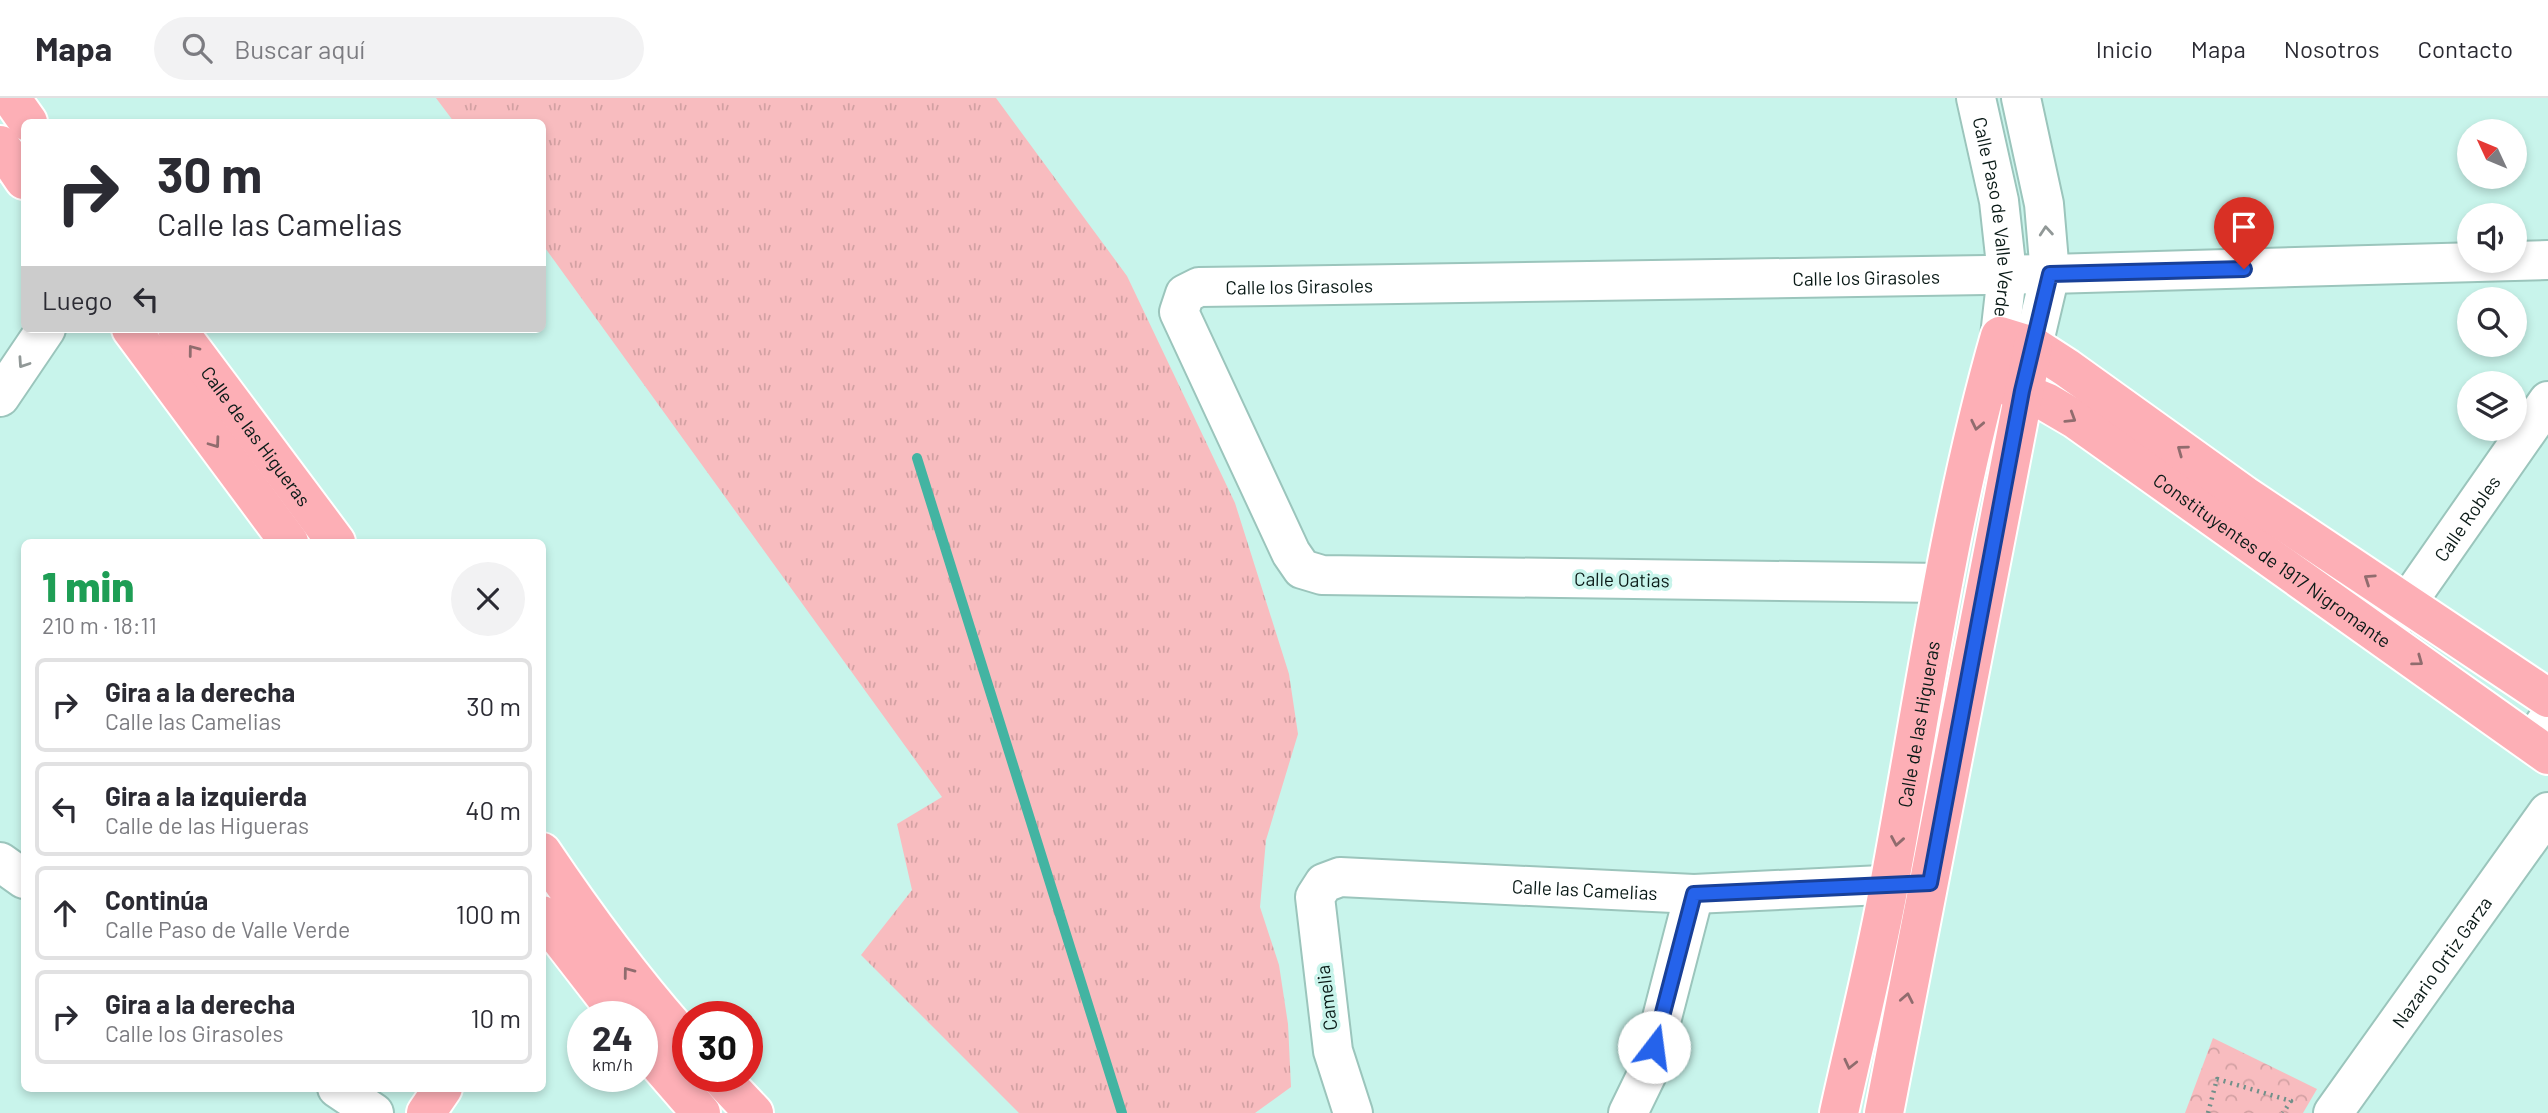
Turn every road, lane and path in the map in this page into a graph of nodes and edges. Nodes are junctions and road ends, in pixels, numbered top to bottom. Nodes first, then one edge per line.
1 (11, 98) edge
2 (1976, 98) edge
3 (2021, 98) edge
4 (26, 119) edge
5 (0, 145) edge
6 (21, 176) edge
7 (2548, 260) edge
8 (2007, 274) junction
9 (2050, 274) junction
10 (43, 333) edge
11 (134, 333) edge
12 (180, 333) edge
13 (2016, 341) junction
14 (2005, 385) junction
15 (0, 397) edge
16 (2548, 401) edge
17 (287, 539) edge
18 (334, 539) edge
19 (1302, 569) joint
20 (1943, 583) junction
21 (2406, 605) junction
22 (2384, 636) junction
23 (2548, 698) edge
24 (2543, 739) edge
25 (2548, 812) edge
26 (0, 862) edge
27 (21, 876) edge
28 (546, 877) edge
29 (1324, 883) joint
30 (1930, 883) junction
31 (1890, 884) junction
32 (1694, 894) junction
33 (553, 921) edge
34 (610, 1001) edge
35 (672, 1024) edge
36 (658, 1063) edge
37 (343, 1092) edge
38 (440, 1092) edge
39 (734, 1092) edge
40 (374, 1113) edge
41 (426, 1113) edge
42 (701, 1113) edge
43 (754, 1113) edge
44 (1353, 1113) edge
45 (1628, 1113) edge
46 (1839, 1113) edge
47 (1884, 1113) edge
48 (2208, 1113) edge
49 (2283, 1113) edge
50 (2333, 1113) edge

1 - 4 main road
2 - 8 street, Calle Paso de Valle Verde
9 -> 3 street, Calle Paso de Valle Verde
5 - 6 main road
7 - 9 street, Calle los Girasoles
8 - 9 street, Calle los Girasoles
8 - 13 street, Calle Paso de Valle Verde
8 - 19 street, Calle los Girasoles
9 - 13 street, Calle Paso de Valle Verde
10 -> 15 street
11 -> 17 main road, Calle de las Higueras
18 -> 12 main road, Calle de las Higueras
13 - 14 main road, Calle de las Higueras
21 -> 13 main road, Constituyentes de 1917 Nigromante
14 -> 20 main road, Calle de las Higueras
14 -> 22 main road, Constituyentes de 1917 Nigromante
14 - 30 main road, Calle de las Higueras
16 - 21 street, Calle Robles
19 - 20 street, Calle Oatias
20 -> 31 main road, Calle de las Higueras
21 - 22 street, Calle Robles
21 - 23 main road, Constituyentes de 1917 Nigromante
22 -> 24 main road, Constituyentes de 1917 Nigromante
25 - 50 street, Nazario Ortiz Garza
26 - 27 street
28 - 33 main road
29 - 32 street, Calle las Camelias
29 - 44 street, Camelia
30 - 31 street, Calle las Camelias
47 -> 30 main road, Calle de las Higueras
31 - 32 street, Calle las Camelias
31 -> 46 main road, Calle de las Higueras
32 - 45 street
33 - 34 main road
35 -> 33 main road
36 - 42 main road
37 - 40 street
38 - 41 main road
39 - 43 main road
48 - 49 path

